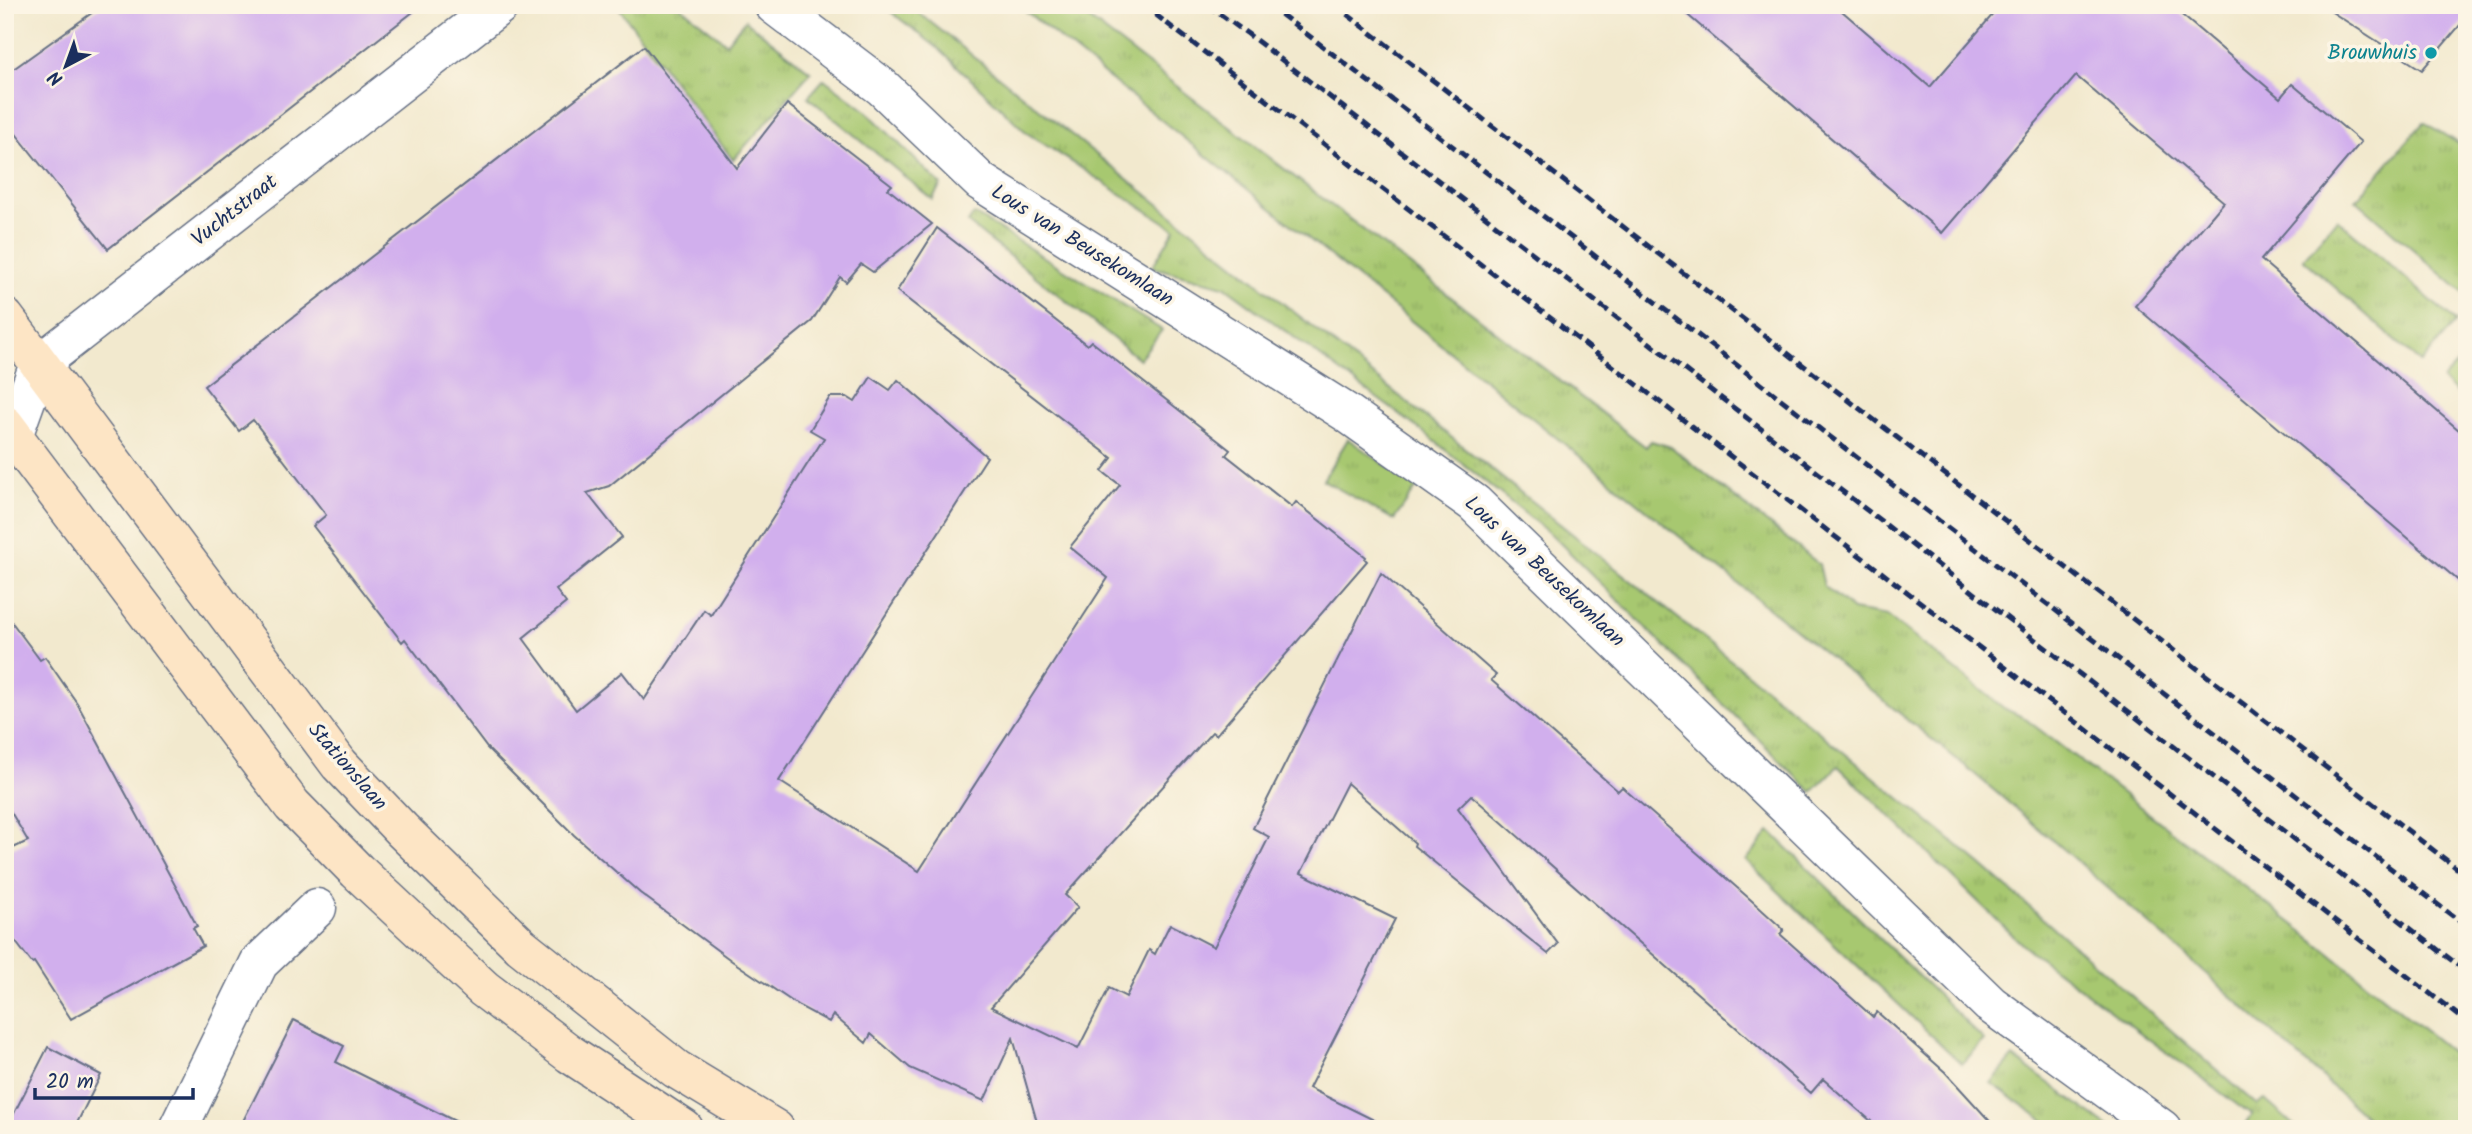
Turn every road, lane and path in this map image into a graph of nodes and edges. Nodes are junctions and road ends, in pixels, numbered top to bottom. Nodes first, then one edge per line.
1 (500, 5) edge
2 (774, 5) edge
3 (5, 318) edge
4 (39, 364) junction
5 (8, 434) edge
6 (317, 908) dead end
7 (676, 1069) junction
8 (670, 1125) edge
9 (178, 1129) edge
10 (775, 1129) edge
11 (2162, 1129) edge

1 - 4 street, Vuchtstraat
2 - 11 street, Lous van Beusekomlaan
3 - 4 main road, Stationslaan
4 - 5 street
4 - 7 main road, Stationslaan
5 - 8 main road
6 - 9 street
7 - 8 street
7 - 10 main road, Stationslaan

